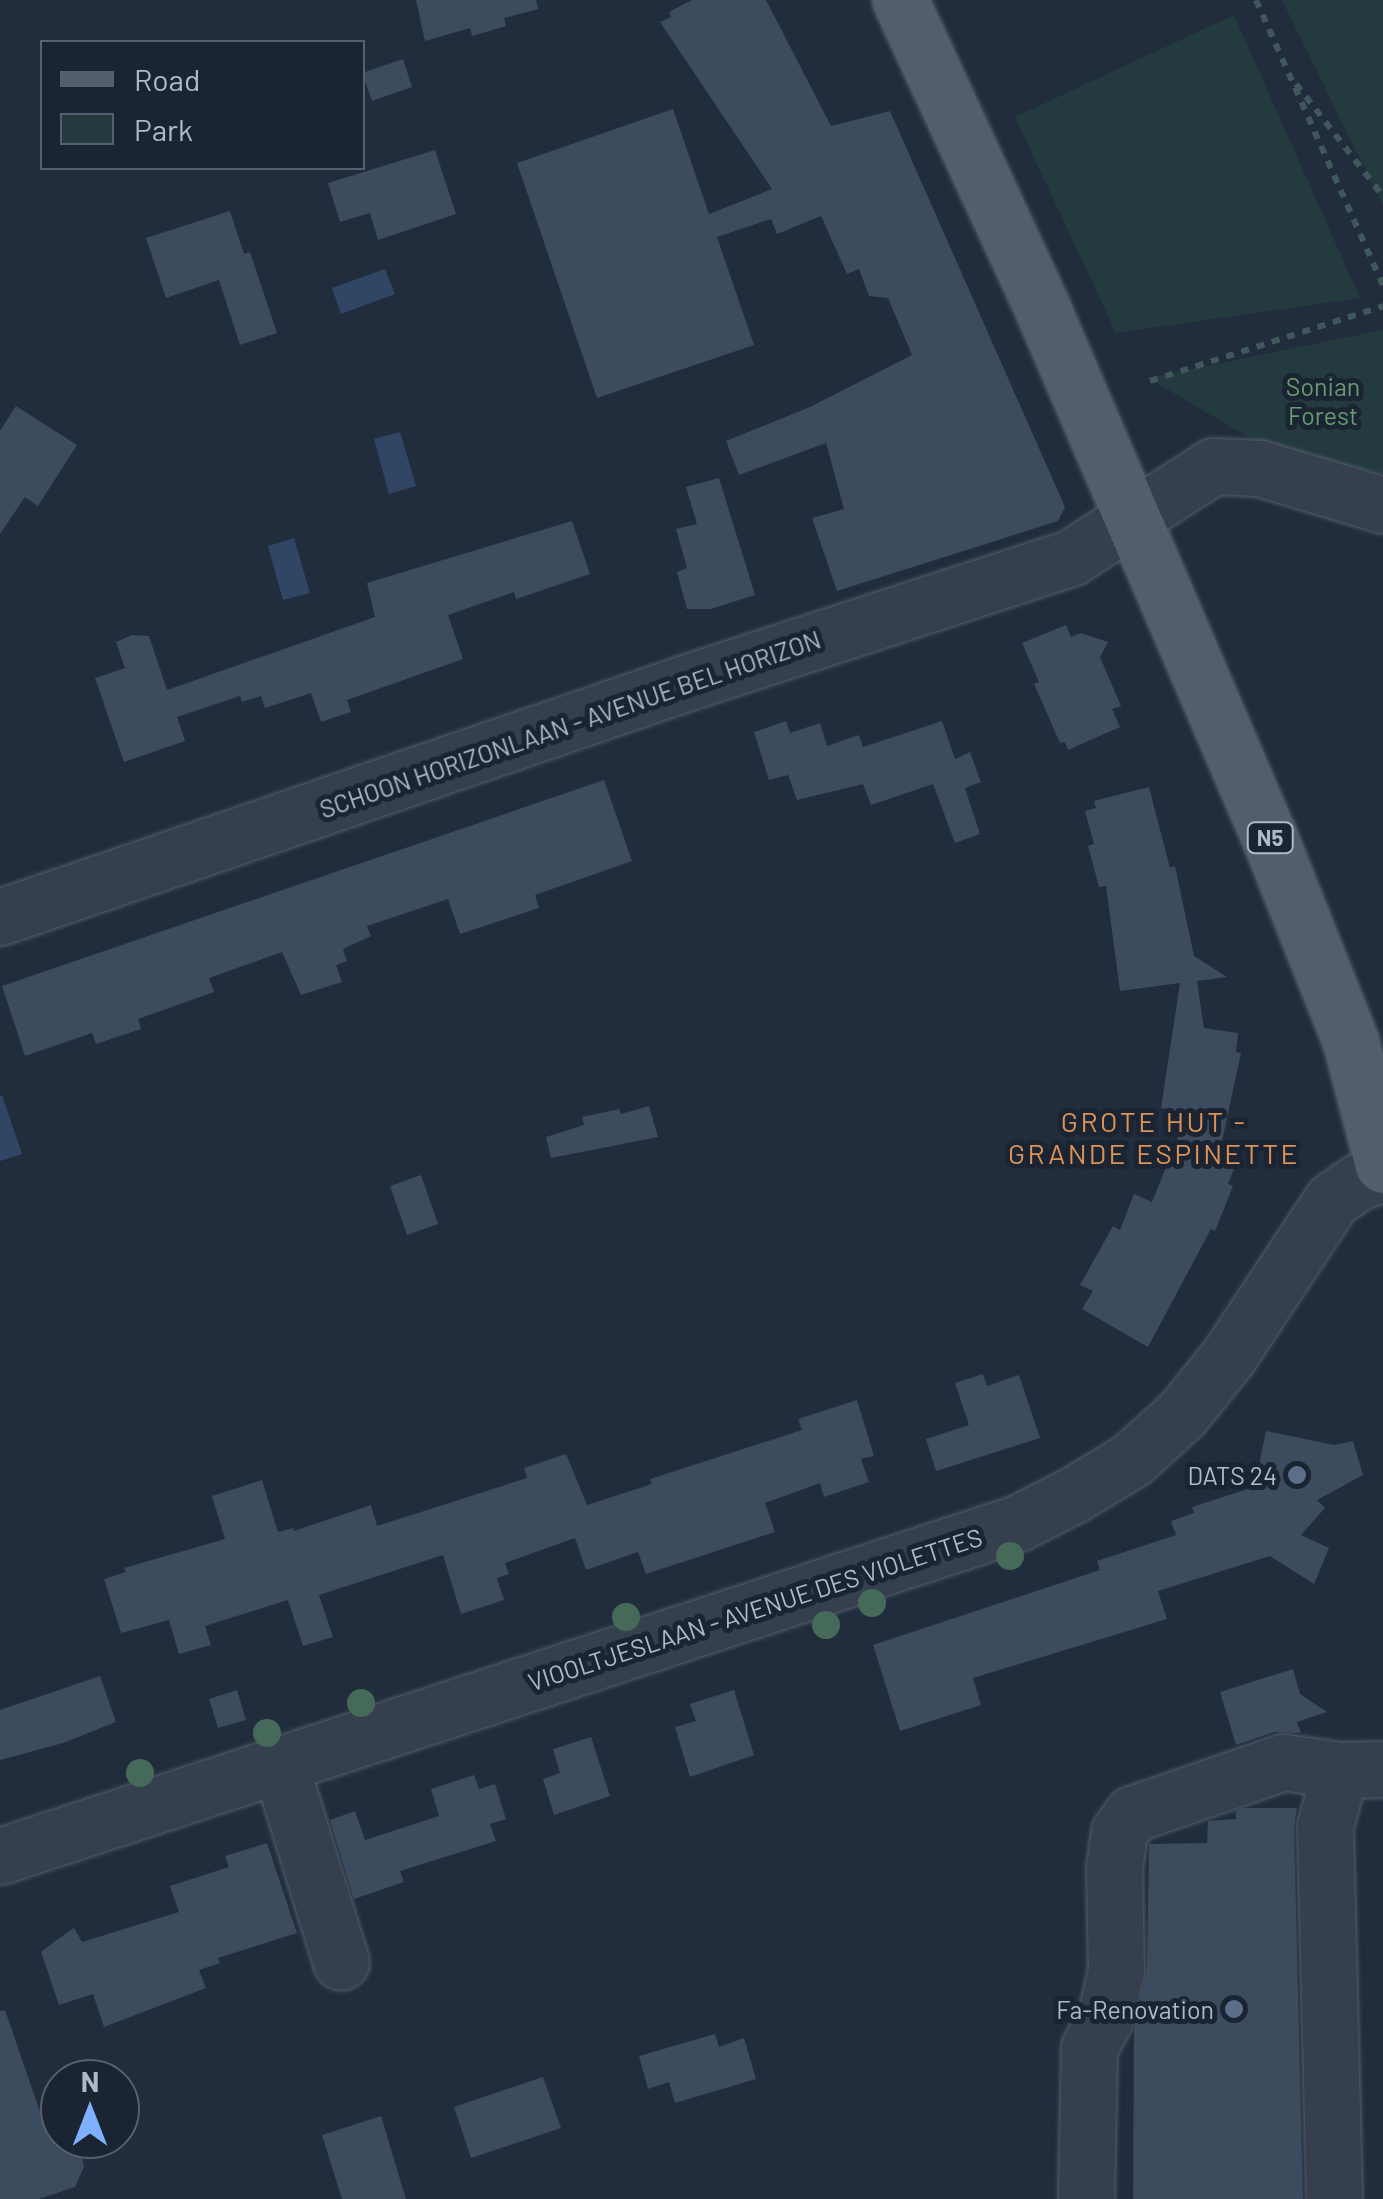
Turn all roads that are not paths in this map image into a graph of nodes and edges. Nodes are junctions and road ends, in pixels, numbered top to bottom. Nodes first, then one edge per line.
1 (900, 0) edge
2 (1383, 505) edge
3 (1133, 519) junction
4 (0, 917) edge
5 (1383, 1165) edge
6 (1383, 1174) edge
7 (280, 1764) junction
8 (1362, 1770) edge
9 (0, 1856) edge
10 (341, 1962) dead end
11 (1086, 2199) edge
12 (1334, 2199) edge

1 - 3 main road, N5
2 - 3 street, SCHOON HORIZONLAAN - AVENUE BEL HORIZON
3 - 4 street, SCHOON HORIZONLAAN - AVENUE BEL HORIZON
3 - 5 main road, N5
6 - 7 street, VIOOLTJESLAAN - AVENUE DES VIOLETTES
7 - 9 street, VIOOLTJESLAAN - AVENUE DES VIOLETTES
7 - 10 street
8 - 11 street
8 - 12 street

